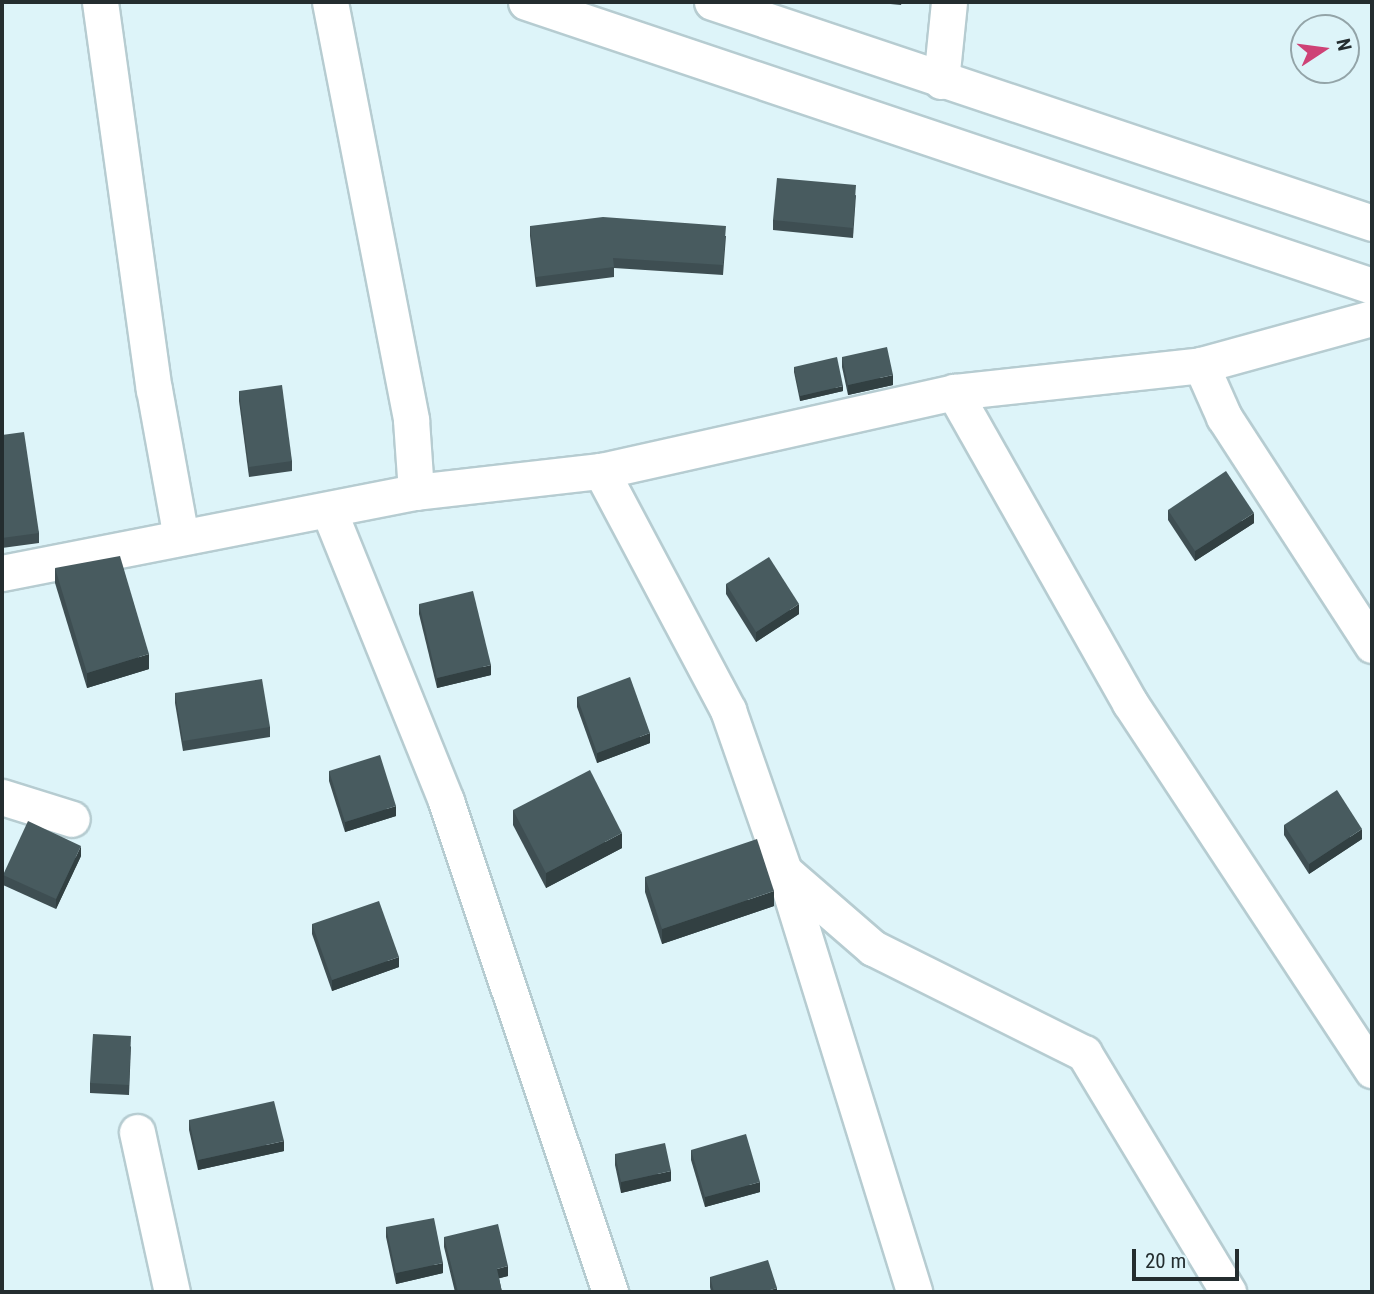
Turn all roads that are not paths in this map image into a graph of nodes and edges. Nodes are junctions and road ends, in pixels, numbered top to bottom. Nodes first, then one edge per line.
1 (100, 2) edge
2 (330, 2) edge
3 (526, 2) edge
4 (949, 2) edge
5 (719, 3) edge
6 (941, 81) junction
7 (1372, 223) edge
8 (1372, 286) edge
9 (1372, 318) edge
10 (1201, 365) junction
11 (954, 392) junction
12 (601, 471) junction
13 (416, 492) junction
14 (329, 511) junction
15 (181, 537) junction
16 (2, 573) edge
17 (1372, 645) edge
18 (2, 797) edge
19 (72, 819) dead end
20 (784, 870) junction
21 (1372, 1070) edge
22 (137, 1132) dead end
23 (172, 1292) edge
24 (610, 1292) edge
25 (914, 1292) edge
26 (1228, 1292) edge

1 - 15 street
2 - 13 street
3 - 8 street
4 - 6 street
5 - 6 street
6 - 7 street
9 - 10 street
10 - 11 street
10 - 17 street
11 - 12 street
11 - 21 street
12 - 13 street
12 - 20 street
13 - 14 street
14 - 15 street
14 - 24 street
15 - 16 street
18 - 19 street
20 - 25 street
20 - 26 street
22 - 23 street

